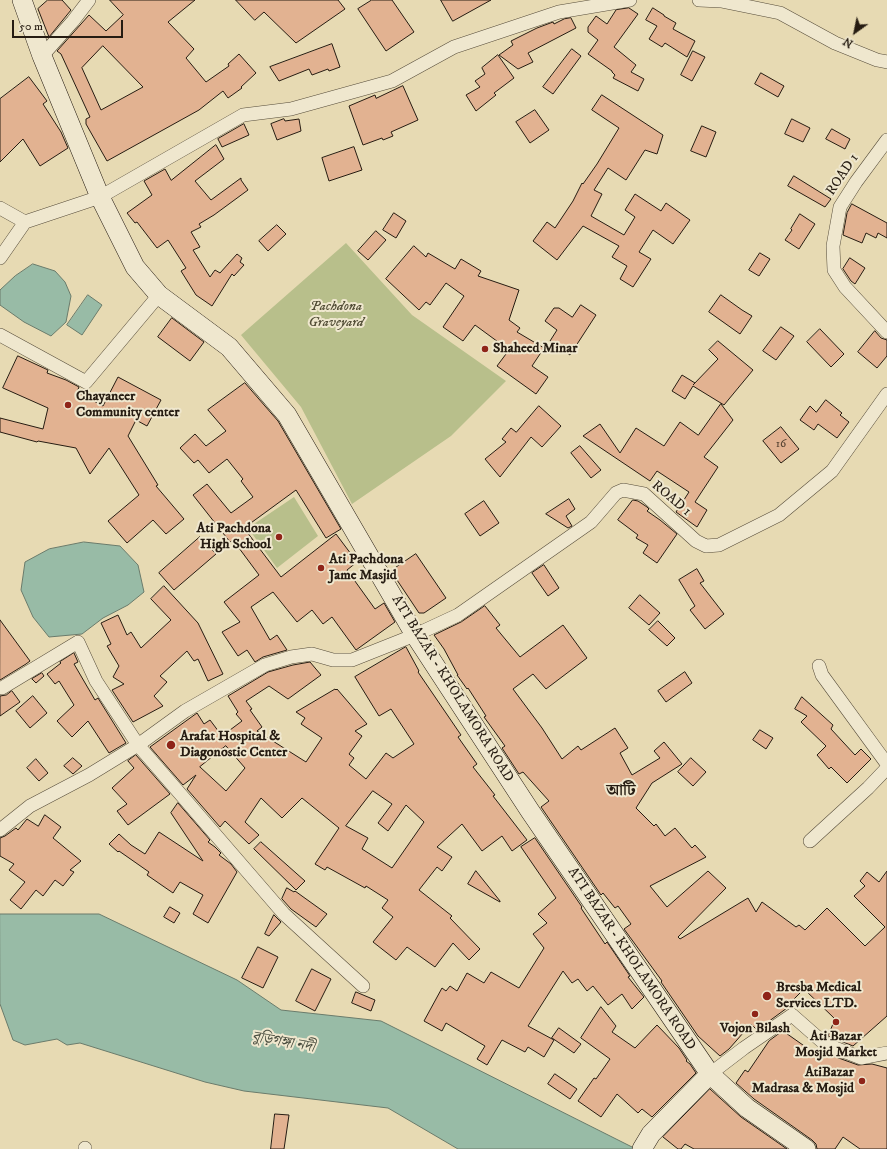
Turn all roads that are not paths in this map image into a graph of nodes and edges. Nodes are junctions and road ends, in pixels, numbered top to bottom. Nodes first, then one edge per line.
1 (22, 0) edge
2 (89, 0) edge
3 (630, 0) edge
4 (699, 0) edge
5 (42, 56) junction
6 (887, 62) edge
7 (887, 140) edge
8 (100, 197) junction
9 (0, 208) edge
10 (25, 222) junction
11 (0, 258) edge
12 (159, 295) junction
13 (887, 332) edge
14 (0, 335) edge
15 (887, 394) edge
16 (416, 635) junction
17 (818, 666) dead end
18 (2, 688) dead end
19 (138, 746) junction
20 (887, 764) edge
21 (887, 768) edge
22 (0, 830) edge
23 (810, 841) dead end
24 (363, 986) dead end
25 (887, 1053) edge
26 (861, 1058) junction
27 (887, 1064) edge
28 (710, 1074) junction
29 (647, 1141) edge
30 (806, 1149) edge

1 - 5 main road, ATI BAZAR - KHOLAMORA ROAD
2 - 5 street
3 - 8 street
4 - 6 street
5 - 8 main road, ATI BAZAR - KHOLAMORA ROAD
7 - 13 street, ROAD 1
8 - 10 street
8 - 12 main road, ATI BAZAR - KHOLAMORA ROAD
9 - 10 street
10 - 11 street
12 - 14 street
12 - 16 main road, ATI BAZAR - KHOLAMORA ROAD
15 - 16 street, ROAD 1
16 - 19 street, ROAD 1
16 - 28 main road, ATI BAZAR - KHOLAMORA ROAD
17 - 20 street
18 - 19 street
19 - 22 street, ROAD 1
19 - 24 street
21 - 23 street
25 - 26 street
26 - 27 street
26 - 28 street
28 - 29 main road
28 - 30 main road, ATI BAZAR - KHOLAMORA ROAD

